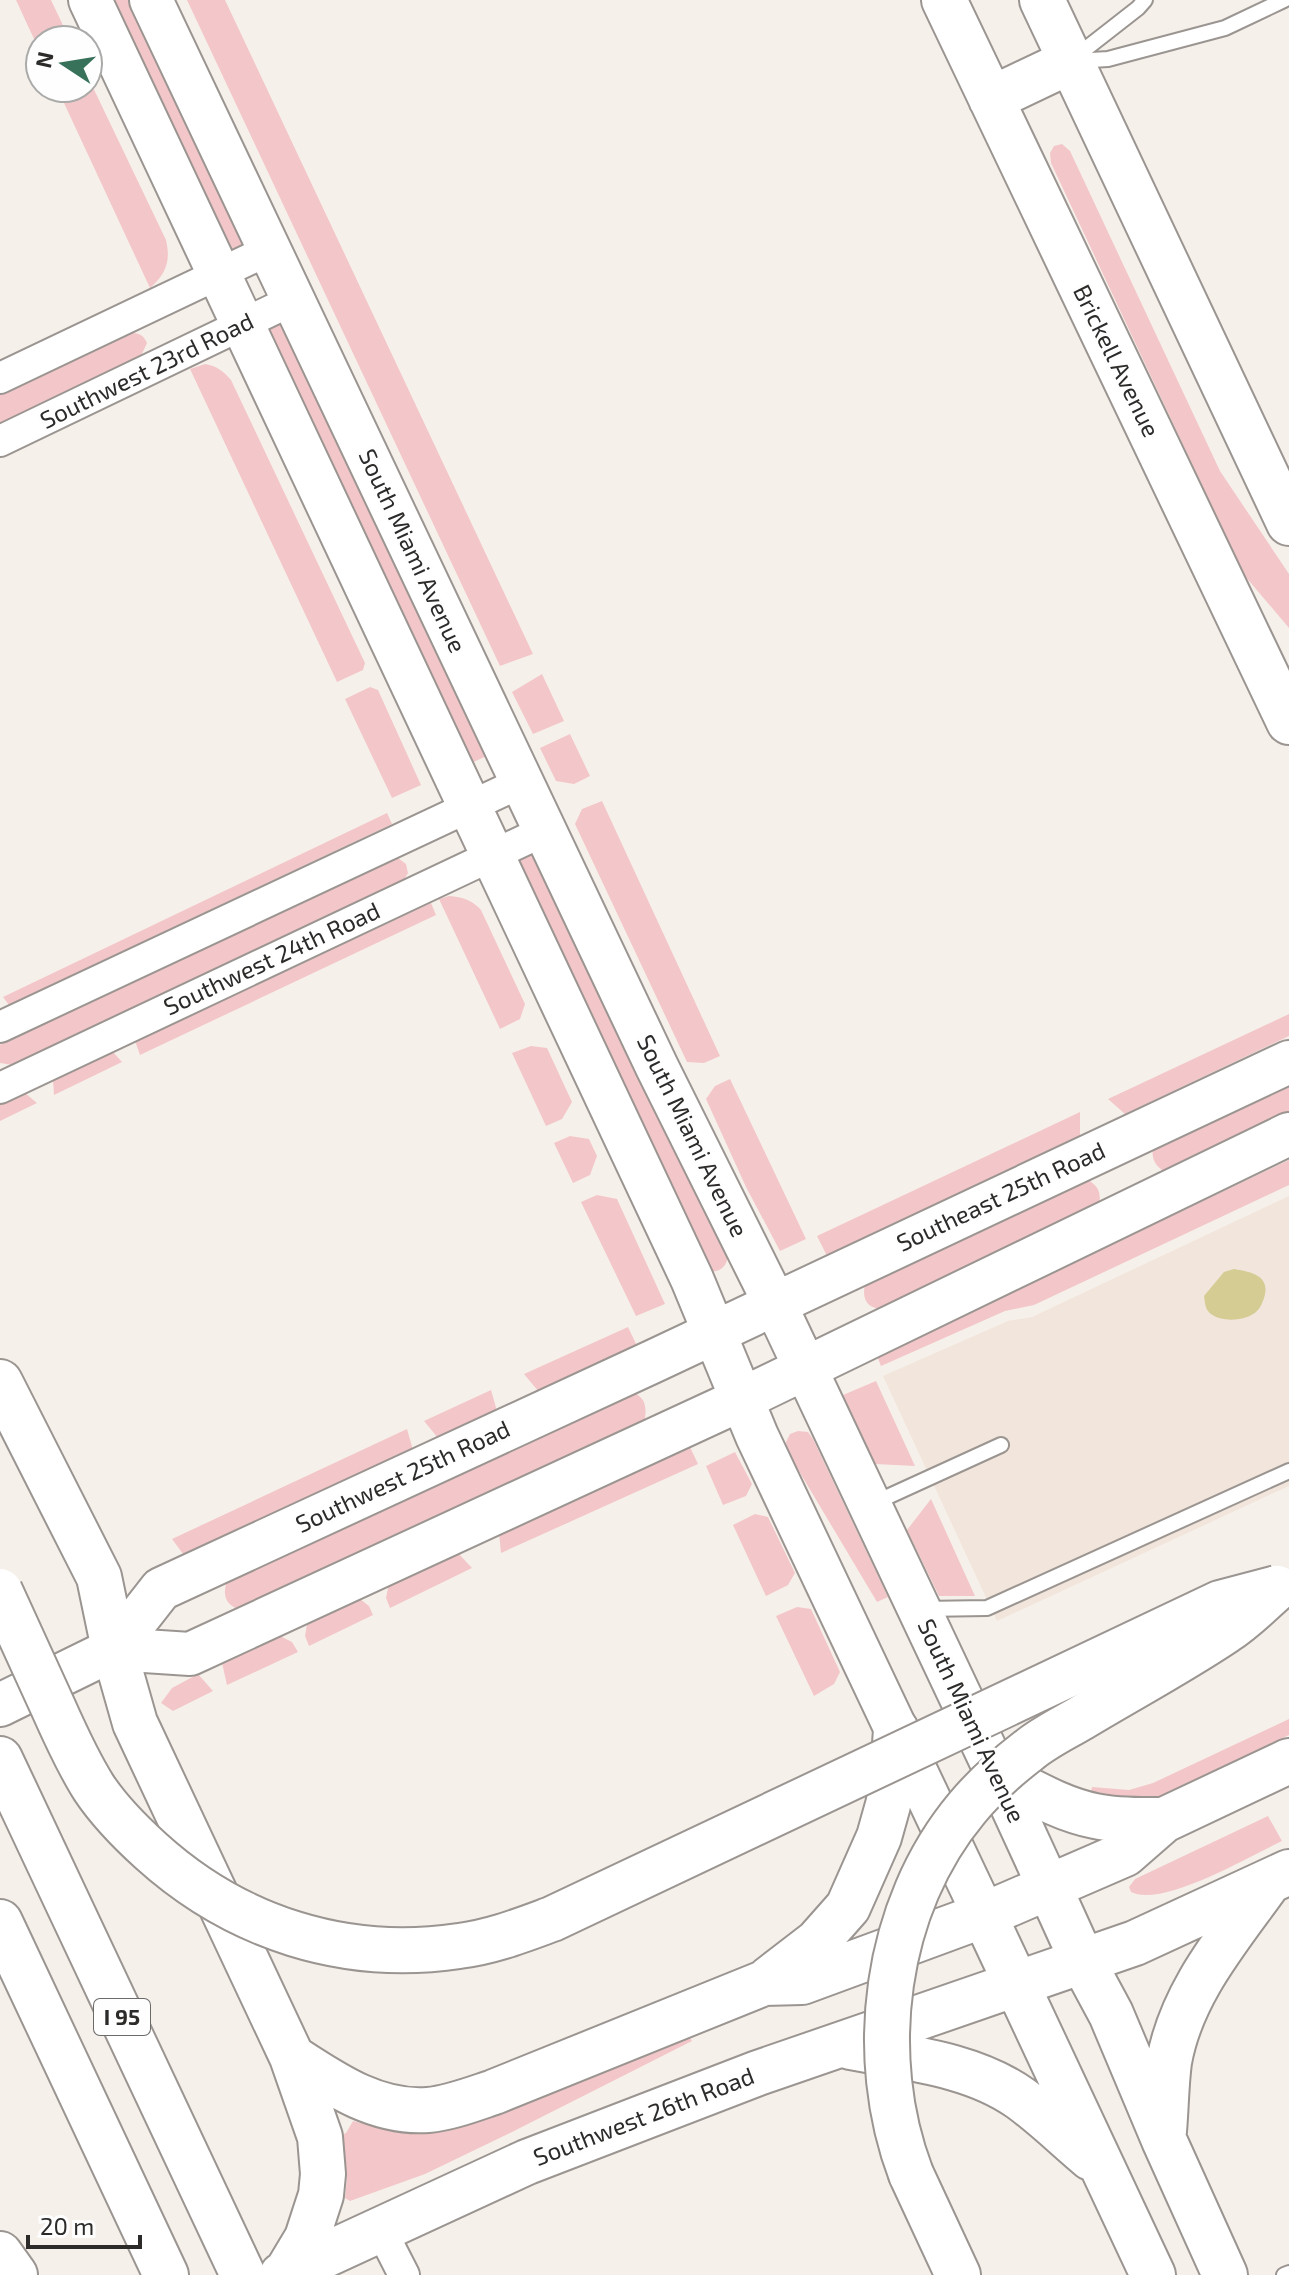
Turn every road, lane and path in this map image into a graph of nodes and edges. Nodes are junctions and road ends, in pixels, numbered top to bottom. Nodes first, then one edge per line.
1 (90, 0) edge
2 (151, 0) edge
3 (944, 0) edge
4 (1042, 0) edge
5 (1284, 0) edge
6 (1141, 3) edge
7 (1071, 61) junction
8 (991, 99) junction
9 (269, 250) junction
10 (220, 274) junction
11 (293, 300) junction
12 (244, 325) junction
13 (0, 378) edge
14 (0, 441) edge
15 (1289, 523) edge
16 (1289, 722) edge
17 (522, 782) junction
18 (470, 807) junction
19 (544, 831) junction
20 (493, 855) junction
21 (0, 1027) edge
22 (1289, 1062) edge
23 (0, 1088) edge
24 (1289, 1134) edge
25 (1105, 1148) junction
26 (1130, 1210) junction
27 (775, 1304) junction
28 (714, 1332) junction
29 (804, 1368) junction
30 (0, 1382) edge
31 (742, 1399) junction
32 (1001, 1445) dead end
33 (1289, 1471) edge
34 (869, 1505) junction
35 (1283, 1585) edge
36 (0, 1591) edge
37 (919, 1609) junction
38 (114, 1649) junction
39 (0, 1705) edge
40 (896, 1730) junction
41 (0, 1759) edge
42 (1289, 1761) edge
43 (997, 1774) junction
44 (1164, 1820) junction
45 (1279, 1877) edge
46 (1049, 1887) junction
47 (984, 1915) junction
48 (0, 1922) edge
49 (1083, 1962) junction
50 (764, 1983) junction
51 (1016, 1985) junction
52 (838, 2044) junction
53 (292, 2057) junction
54 (1164, 2140) junction
55 (1102, 2167) junction
56 (381, 2230) junction
57 (0, 2254) edge
58 (284, 2274) edge
59 (15, 2275) edge
60 (166, 2275) edge
61 (243, 2275) edge
62 (404, 2275) edge
63 (958, 2275) edge
64 (1153, 2275) edge
65 (1225, 2275) edge

1 - 10 main road
2 - 9 main road, South Miami Avenue
3 - 8 main road, Brickell Avenue
4 - 7 main road
5 - 7 lane
6 - 7 lane
7 - 8 main road
7 - 15 main road
8 - 16 main road, Brickell Avenue
9 - 10 street
9 - 11 main road, South Miami Avenue
10 - 12 main road
10 - 13 street
11 - 12 street, Southwest 23rd Road
11 - 17 main road, South Miami Avenue
12 - 14 street, Southwest 23rd Road
12 - 18 main road
17 - 18 street
17 - 19 main road, South Miami Avenue
18 - 20 main road
18 - 21 street
19 - 20 street, Southwest 24th Road
19 - 27 main road, South Miami Avenue
20 - 23 street, Southwest 24th Road
20 - 28 main road
22 - 25 main road, Southeast 25th Road
24 - 26 main road
25 - 26 main road
25 - 27 main road, Southeast 25th Road
26 - 29 main road
27 - 28 main road, Southeast 25th Road
27 - 29 main road, South Miami Avenue
28 - 31 main road
28 - 38 main road, Southwest 25th Road
29 - 31 main road
29 - 34 main road, South Miami Avenue
30 - 38 main road
31 - 38 main road, Southwest 25th Road
31 - 40 main road
32 - 34 lane
33 - 37 lane
34 - 37 main road, South Miami Avenue
35 - 36 main road, bridge
35 - 63 main road, bridge
37 - 43 main road, South Miami Avenue
38 - 39 main road, Southwest 25th Road
38 - 53 main road
40 - 47 main road
40 - 50 main road
41 - 61 main road, I 95
42 - 44 main road
43 - 44 main road
43 - 46 main road, South Miami Avenue
44 - 46 main road
45 - 49 main road, Southwest 26th Road
45 - 54 main road
46 - 47 main road
46 - 49 main road, South Miami Avenue
47 - 50 main road
47 - 51 main road
48 - 60 main road
49 - 51 main road, Southwest 26th Road
49 - 54 main road, South Miami Avenue
50 - 53 main road
51 - 52 main road, Southwest 26th Road
51 - 55 main road
52 - 55 main road
52 - 56 main road, Southwest 26th Road
53 - 58 main road
54 - 65 main road, South Miami Avenue
55 - 64 main road
56 - 58 main road, Southwest 26th Road
56 - 62 street
57 - 59 main road

